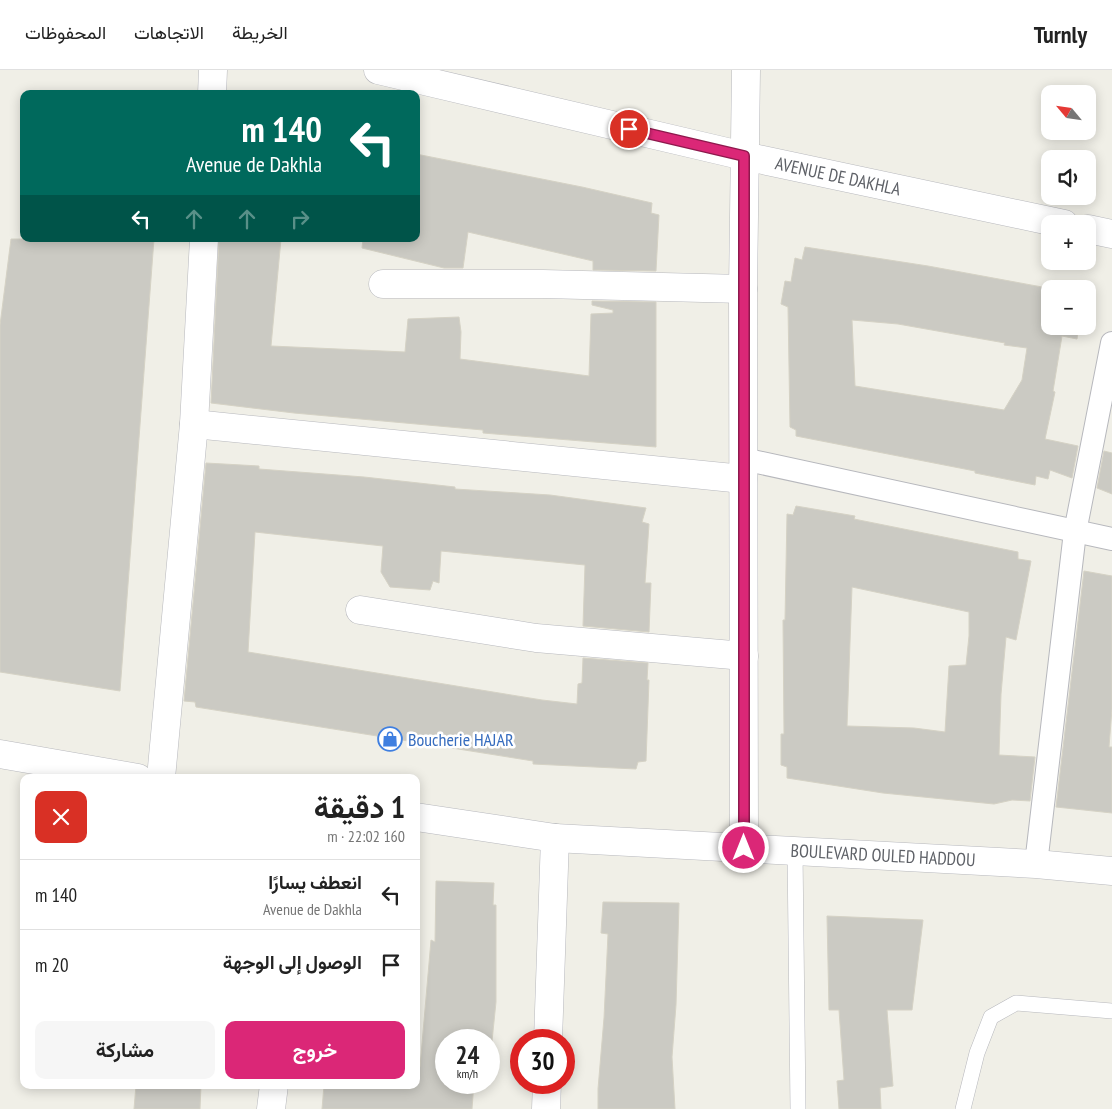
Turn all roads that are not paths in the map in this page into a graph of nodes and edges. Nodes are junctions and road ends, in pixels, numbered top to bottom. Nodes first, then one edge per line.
1 (214, 70) edge
2 (378, 70) edge
3 (746, 70) edge
4 (212, 90) edge
5 (744, 156) junction
6 (1041, 219) edge
7 (1096, 231) edge
8 (1112, 234) edge
9 (204, 242) edge
10 (383, 284) dead end
11 (743, 289) junction
12 (1112, 343) edge
13 (194, 424) junction
14 (743, 469) junction
15 (1075, 532) junction
16 (1112, 539) edge
17 (360, 610) dead end
18 (744, 656) junction
19 (0, 754) edge
20 (115, 774) edge
21 (161, 774) edge
22 (420, 818) edge
23 (555, 838) junction
24 (744, 848) junction
25 (795, 850) junction
26 (1036, 864) junction
27 (1112, 871) edge
28 (1112, 1011) edge
29 (548, 1029) edge
30 (274, 1089) edge
31 (546, 1094) edge
32 (271, 1109) edge
33 (546, 1109) edge
34 (798, 1109) edge
35 (963, 1109) edge

1 - 4 street
2 - 5 street, AVENUE DE DAKHLA
3 - 5 street
5 - 6 street, AVENUE DE DAKHLA
5 - 11 street
7 - 8 street
9 - 13 street
10 - 11 street
11 - 14 street
12 - 15 street
13 - 14 street
13 - 21 street
14 - 15 street
14 - 18 street
15 - 16 street
15 - 26 street
17 - 18 street
18 - 24 street
19 - 20 street
22 - 23 street, BOULEVARD OULED HADDOU
23 - 24 street, BOULEVARD OULED HADDOU
23 - 29 street
24 - 25 street, BOULEVARD OULED HADDOU
25 - 26 street, BOULEVARD OULED HADDOU
25 - 34 lane
26 - 27 street, BOULEVARD OULED HADDOU
28 - 35 lane
30 - 32 street
31 - 33 street

